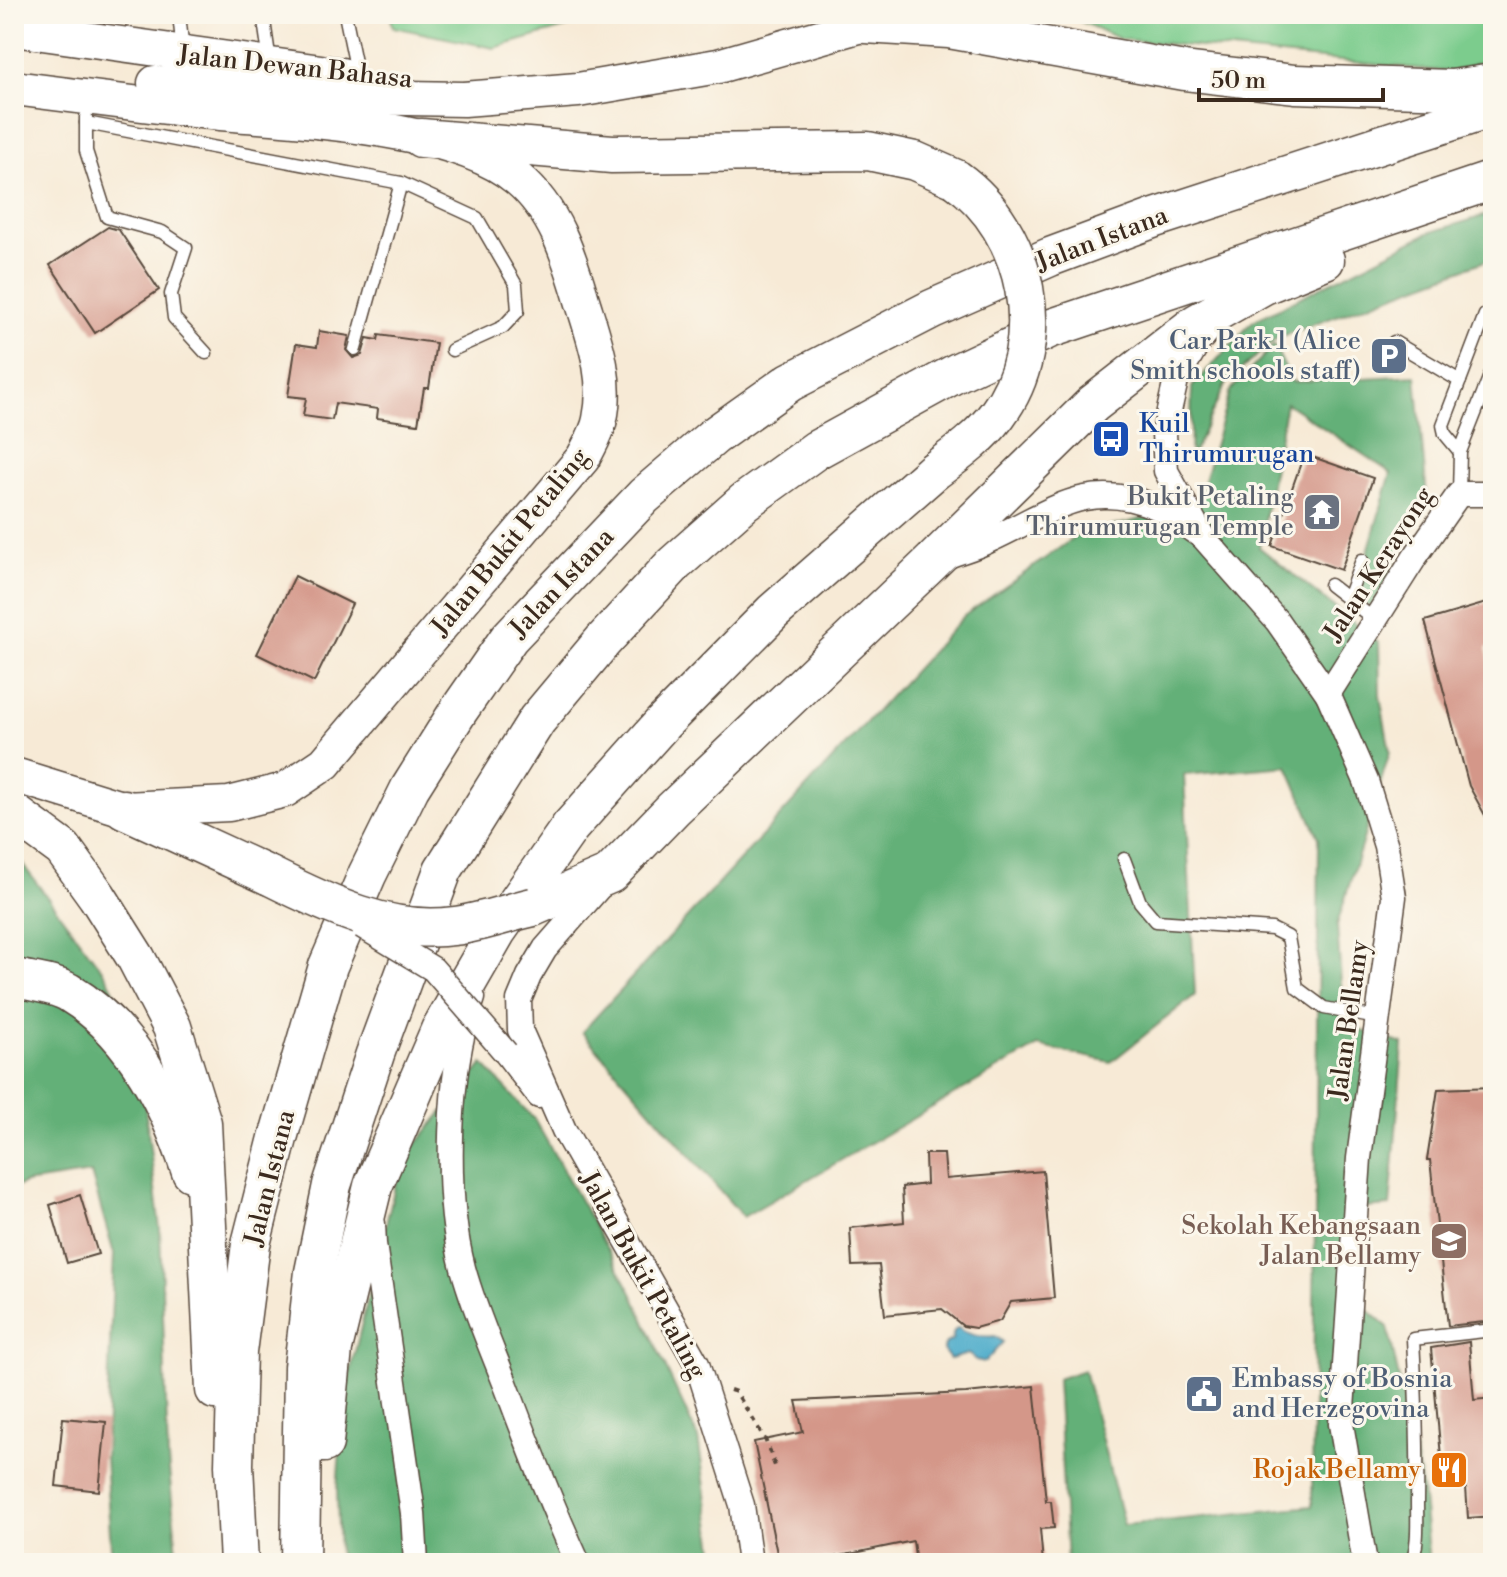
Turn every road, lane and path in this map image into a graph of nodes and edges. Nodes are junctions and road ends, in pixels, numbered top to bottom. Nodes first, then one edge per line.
1 (179, 14) edge
2 (263, 14) edge
3 (345, 14) edge
4 (866, 19) edge
5 (951, 23) edge
6 (14, 29) edge
7 (14, 64) edge
8 (270, 66) junction
9 (179, 70) junction
10 (358, 77) junction
11 (1493, 83) edge
12 (14, 88) edge
13 (578, 90) junction
14 (1493, 108) edge
15 (87, 110) junction
16 (374, 128) junction
17 (421, 138) junction
18 (1493, 180) edge
19 (401, 183) junction
20 (1493, 189) edge
21 (1231, 304) junction
22 (1493, 311) edge
23 (1394, 342) dead end
24 (355, 349) dead end
25 (452, 350) dead end
26 (206, 353) dead end
27 (1493, 368) edge
28 (1460, 381) junction
29 (1460, 452) junction
30 (1459, 494) junction
31 (1493, 494) edge
32 (1203, 537) junction
33 (1362, 560) dead end
34 (931, 563) junction
35 (1330, 585) dead end
36 (1348, 598) junction
37 (1375, 620) junction
38 (1328, 694) junction
39 (14, 775) edge
40 (124, 809) junction
41 (14, 813) edge
42 (1124, 859) dead end
43 (610, 874) junction
44 (323, 902) junction
45 (497, 931) junction
46 (14, 978) edge
47 (1377, 1018) junction
48 (564, 1130) junction
49 (373, 1186) junction
50 (206, 1221) junction
51 (1493, 1330) edge
52 (701, 1376) junction
53 (775, 1466) dead end
54 (237, 1563) edge
55 (300, 1563) edge
56 (312, 1563) edge
57 (416, 1563) edge
58 (578, 1563) edge
59 (750, 1563) edge
60 (1365, 1563) edge
61 (1411, 1563) edge

1 - 9 lane
2 - 8 lane
3 - 10 lane
4 - 5 main road
4 - 13 main road, Jalan Dewan Bahasa
5 - 11 main road
6 - 9 main road, Jalan Dewan Bahasa
7 - 9 main road, Jalan Dewan Bahasa
8 - 9 main road, Jalan Dewan Bahasa
8 - 10 main road, Jalan Dewan Bahasa
9 - 13 main road, Jalan Dewan Bahasa
9 - 16 main road
10 - 13 main road, Jalan Dewan Bahasa
12 - 15 main road, Jalan Bukit Petaling
14 - 54 main road, Jalan Istana
15 - 16 main road, Jalan Bukit Petaling
15 - 19 lane
15 - 26 lane
16 - 17 main road, Jalan Bukit Petaling
17 - 40 main road, Jalan Bukit Petaling
17 - 45 main road, bridge
18 - 55 main road
19 - 24 lane
19 - 25 lane
20 - 21 main road
21 - 32 street, Jalan Bellamy
21 - 34 main road
22 - 28 lane
23 - 28 lane
27 - 29 lane
28 - 29 lane
29 - 30 lane
30 - 31 street, Jalan Kerayong
30 - 37 street, Jalan Kerayong
32 - 34 street, Jalan Bellamy
32 - 38 street, Jalan Bellamy
33 - 36 lane
34 - 43 main road
35 - 36 lane
36 - 37 lane
37 - 38 street, Jalan Kerayong
38 - 47 street, Jalan Bellamy
39 - 40 main road
40 - 44 main road, bridge
41 - 50 main road
42 - 47 lane
43 - 44 main road, bridge
43 - 48 street, Jalan Bukit Petaling
44 - 48 street, Jalan Bukit Petaling, bridge
45 - 49 main road
45 - 58 street
46 - 50 main road
47 - 60 street, Jalan Bellamy
48 - 52 street, Jalan Bukit Petaling
49 - 56 main road
49 - 57 street
50 - 54 main road
51 - 61 lane
52 - 53 path
52 - 59 street, Jalan Bukit Petaling

